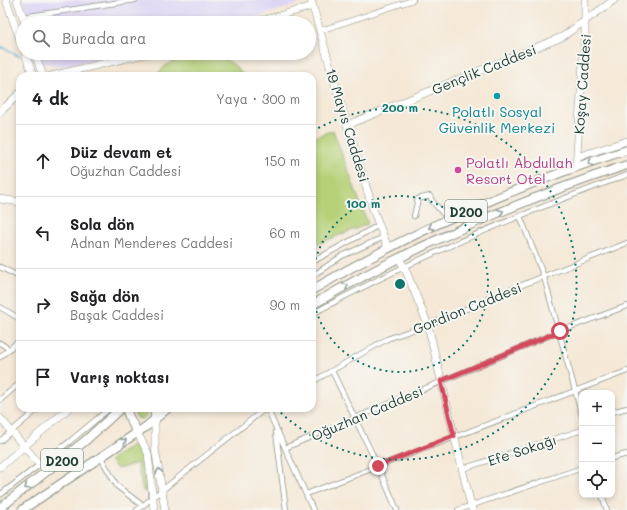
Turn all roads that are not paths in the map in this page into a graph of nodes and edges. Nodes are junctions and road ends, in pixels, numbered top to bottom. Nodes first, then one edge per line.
1 (6, 0) edge
2 (17, 0) edge
3 (135, 0) edge
4 (413, 0) edge
5 (585, 0) edge
6 (614, 0) edge
7 (312, 3) edge
8 (23, 16) edge
9 (46, 16) edge
10 (274, 16) edge
11 (315, 16) edge
12 (316, 19) edge
13 (586, 20) junction
14 (16, 28) edge
15 (319, 31) junction
16 (27, 60) edge
17 (37, 60) edge
18 (118, 60) edge
19 (32, 72) edge
20 (42, 72) edge
21 (68, 72) edge
22 (16, 97) edge
23 (0, 112) edge
24 (347, 125) junction
25 (627, 141) edge
26 (627, 150) edge
27 (577, 157) junction
28 (627, 165) edge
29 (576, 168) junction
30 (627, 175) edge
31 (0, 199) edge
32 (16, 201) edge
33 (414, 216) dead end
34 (520, 216) junction
35 (448, 219) junction
36 (379, 225) junction
37 (384, 237) junction
38 (627, 243) edge
39 (388, 248) junction
40 (399, 258) junction
41 (316, 260) edge
42 (0, 267) edge
43 (404, 267) junction
44 (316, 273) edge
45 (16, 275) edge
46 (544, 277) junction
47 (316, 288) edge
48 (316, 303) edge
49 (627, 306) edge
50 (0, 307) edge
51 (316, 312) edge
52 (16, 317) edge
53 (428, 325) junction
54 (560, 331) junction
55 (0, 343) edge
56 (16, 343) edge
57 (9, 349) junction
58 (0, 357) edge
59 (332, 371) junction
60 (627, 371) edge
61 (316, 380) edge
62 (441, 381) junction
63 (16, 386) edge
64 (576, 390) junction
65 (0, 400) edge
66 (579, 403) edge
67 (627, 408) edge
68 (615, 411) edge
69 (34, 412) edge
70 (64, 412) edge
71 (105, 412) edge
72 (117, 412) edge
73 (127, 412) edge
74 (155, 412) edge
75 (164, 412) edge
76 (261, 412) edge
77 (268, 412) edge
78 (0, 418) edge
79 (355, 419) junction
80 (155, 420) junction
81 (275, 426) junction
82 (12, 431) junction
83 (579, 431) edge
84 (82, 432) junction
85 (137, 432) junction
86 (454, 436) junction
87 (88, 438) junction
88 (0, 441) edge
89 (25, 446) junction
90 (285, 448) junction
91 (627, 454) edge
92 (100, 456) junction
93 (615, 457) edge
94 (40, 465) junction
95 (378, 466) junction
96 (0, 467) edge
97 (462, 469) junction
98 (579, 469) edge
99 (162, 492) junction
100 (306, 494) junction
101 (0, 495) edge
102 (603, 498) edge
103 (152, 500) junction
104 (143, 506) junction
105 (0, 508) edge
106 (471, 508) edge
107 (22, 510) edge
108 (137, 510) edge
109 (154, 510) edge
110 (165, 510) edge
111 (286, 510) edge
112 (313, 510) edge
113 (397, 510) edge
114 (458, 510) edge
115 (607, 510) edge

1 - 14 street
2 - 8 street
3 - 9 street
4 - 15 street
5 - 13 street, Koşay Caddesi
6 - 13 street, Gençlik Caddesi
7 - 10 street
7 - 11 street, 19 Mayıs Caddesi
12 - 15 street, 19 Mayıs Caddesi
13 - 24 street, Gençlik Caddesi
13 - 27 street, Koşay Caddesi
15 - 24 street, 19 Mayıs Caddesi
16 - 19 street
17 - 20 street
18 - 21 street
22 - 23 street
24 - 36 street, 19 Mayıs Caddesi
25 - 27 street
26 -> 29 highway, D200
27 - 29 street, Koşay Caddesi
40 -> 28 highway, D200
29 - 35 highway, D200
30 - 34 street
31 - 32 street
33 - 35 street
34 - 43 street
34 - 46 street
35 -> 39 highway, D200
36 - 37 street, 19 Mayıs Caddesi
36 - 41 street
37 - 39 street, 19 Mayıs Caddesi
37 - 44 street
38 - 46 street, Gordion Caddesi
39 - 47 highway, D200
40 - 43 street
48 -> 40 highway, D200
42 - 45 street
43 - 51 street
43 - 53 street
46 - 53 street, Gordion Caddesi
46 - 54 street
49 - 54 street, Oğuzhan Caddesi
50 - 52 street
53 - 59 street, Gordion Caddesi
53 - 62 street
54 - 62 street, Oğuzhan Caddesi
54 - 64 street
55 - 57 street
56 - 57 street
57 - 58 street
59 - 61 street, Gordion Caddesi
59 - 79 street
60 - 64 street
62 - 79 street, Oğuzhan Caddesi
62 - 86 street
63 - 65 street
64 - 66 street
64 - 86 street
67 - 68 street
69 - 82 street
70 - 89 street
71 - 84 street
72 - 87 highway, D200
73 - 85 highway
74 - 80 highway
75 - 80 highway, D200
76 - 99 street
77 - 81 street
78 - 82 street
79 - 90 street, Oğuzhan Caddesi
79 - 95 street
80 - 85 highway, D200
99 -> 80 street
81 - 90 street
81 - 111 street
82 - 88 street
82 - 89 street
83 - 97 street, Efe Sokağı
84 - 87 street
84 - 94 street
92 -> 85 highway, D200
85 - 103 street
86 - 95 street
86 - 97 street
87 -> 105 highway, D200
89 - 94 street
89 - 96 street
90 - 100 street
91 - 93 street
92 - 104 street
92 - 107 highway, D200
94 - 101 street
95 - 100 street
95 - 113 street
97 - 106 street
98 - 106 street
99 - 103 street
99 - 110 street
100 - 112 street
102 - 115 street
103 - 104 street
103 - 109 street
104 - 108 street
106 - 114 street

